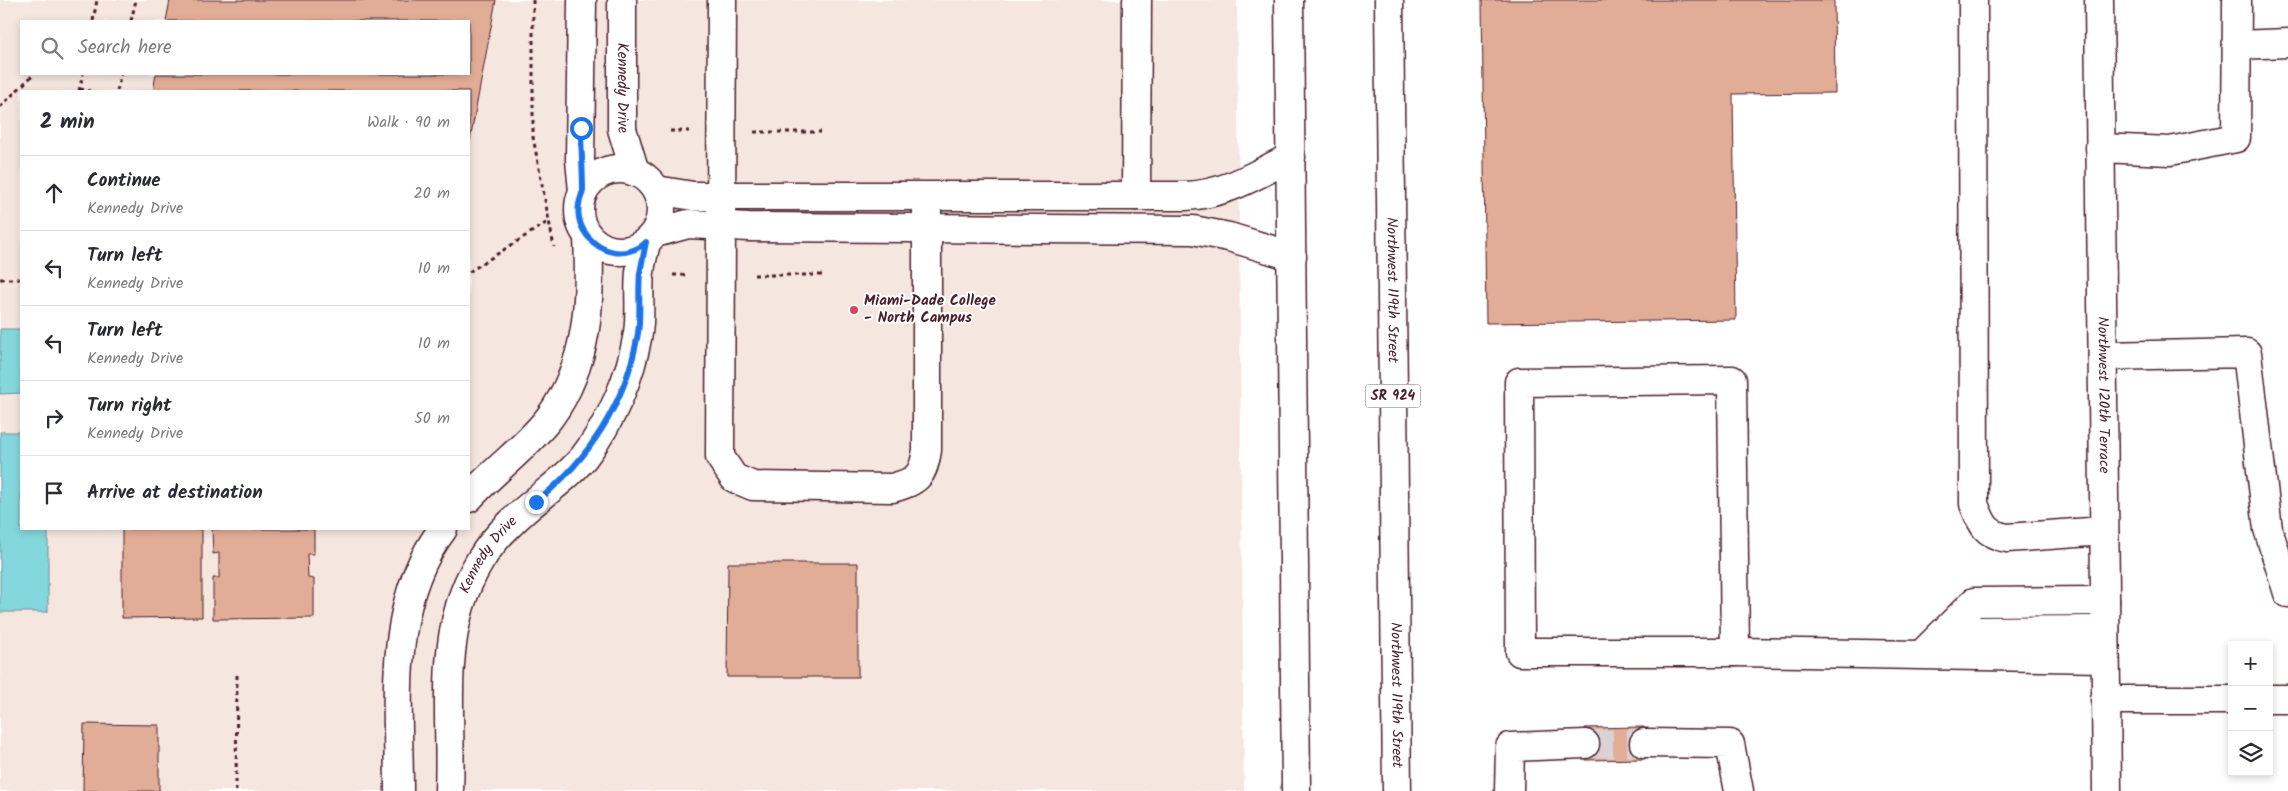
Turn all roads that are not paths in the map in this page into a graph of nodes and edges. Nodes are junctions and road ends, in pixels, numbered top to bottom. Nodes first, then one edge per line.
1 (582, 0) edge
2 (622, 0) edge
3 (722, 0) edge
4 (1137, 0) edge
5 (1289, 0) edge
6 (1389, 0) edge
7 (1973, 0) edge
8 (2099, 0) edge
9 (2237, 0) edge
10 (2288, 43) edge
11 (2237, 45) junction
12 (2100, 148) junction
13 (1291, 157) junction
14 (635, 172) junction
15 (656, 190) junction
16 (583, 191) junction
17 (721, 195) junction
18 (1136, 196) junction
19 (927, 220) junction
20 (721, 225) junction
21 (588, 237) junction
22 (650, 238) junction
23 (1292, 256) junction
24 (2103, 356) junction
25 (470, 497) edge
26 (442, 530) edge
27 (2104, 531) junction
28 (2288, 593) edge
29 (2105, 601) junction
30 (2105, 630) junction
31 (1735, 652) junction
32 (1922, 654) junction
33 (2105, 658) junction
34 (2105, 700) junction
35 (2228, 700) edge
36 (2273, 700) edge
37 (2288, 700) edge
38 (1644, 743) tunnel mouth
39 (1585, 744) tunnel mouth
40 (399, 791) edge
41 (449, 791) edge
42 (1296, 791) edge
43 (1397, 791) edge
44 (1509, 791) edge
45 (1740, 791) edge
46 (2107, 791) edge

1 - 16 main road
2 - 14 main road, Kennedy Drive
3 - 17 main road
4 - 18 main road
5 - 13 main road
6 - 43 main road, Northwest 119th Street / SR 924
7 - 27 main road
8 - 12 main road, Northwest 120th Terrace
9 - 11 main road
10 - 11 main road
11 - 12 main road
12 - 24 main road, Northwest 120th Terrace
13 - 18 main road
13 - 23 main road
14 - 15 main road
14 - 16 main road
15 - 17 main road
15 - 22 main road, Kennedy Drive
16 - 21 main road
17 - 18 main road
17 - 20 main road
19 - 20 main road
19 - 20 main road
19 - 23 main road
20 - 22 main road
21 - 22 main road
21 - 25 main road
22 - 41 main road, Kennedy Drive
23 - 42 main road
24 - 27 main road, Northwest 120th Terrace
24 - 28 main road
26 - 40 main road
27 - 29 main road, Northwest 120th Terrace
29 - 30 main road, Northwest 120th Terrace
29 - 32 main road
30 - 32 main road
30 - 33 main road, Northwest 120th Terrace
31 - 31 main road
31 - 32 main road
32 - 33 main road
33 - 34 main road, Northwest 120th Terrace
34 - 35 main road
34 - 46 main road, Northwest 120th Terrace
36 - 37 main road
38 - 45 main road
39 - 44 main road

